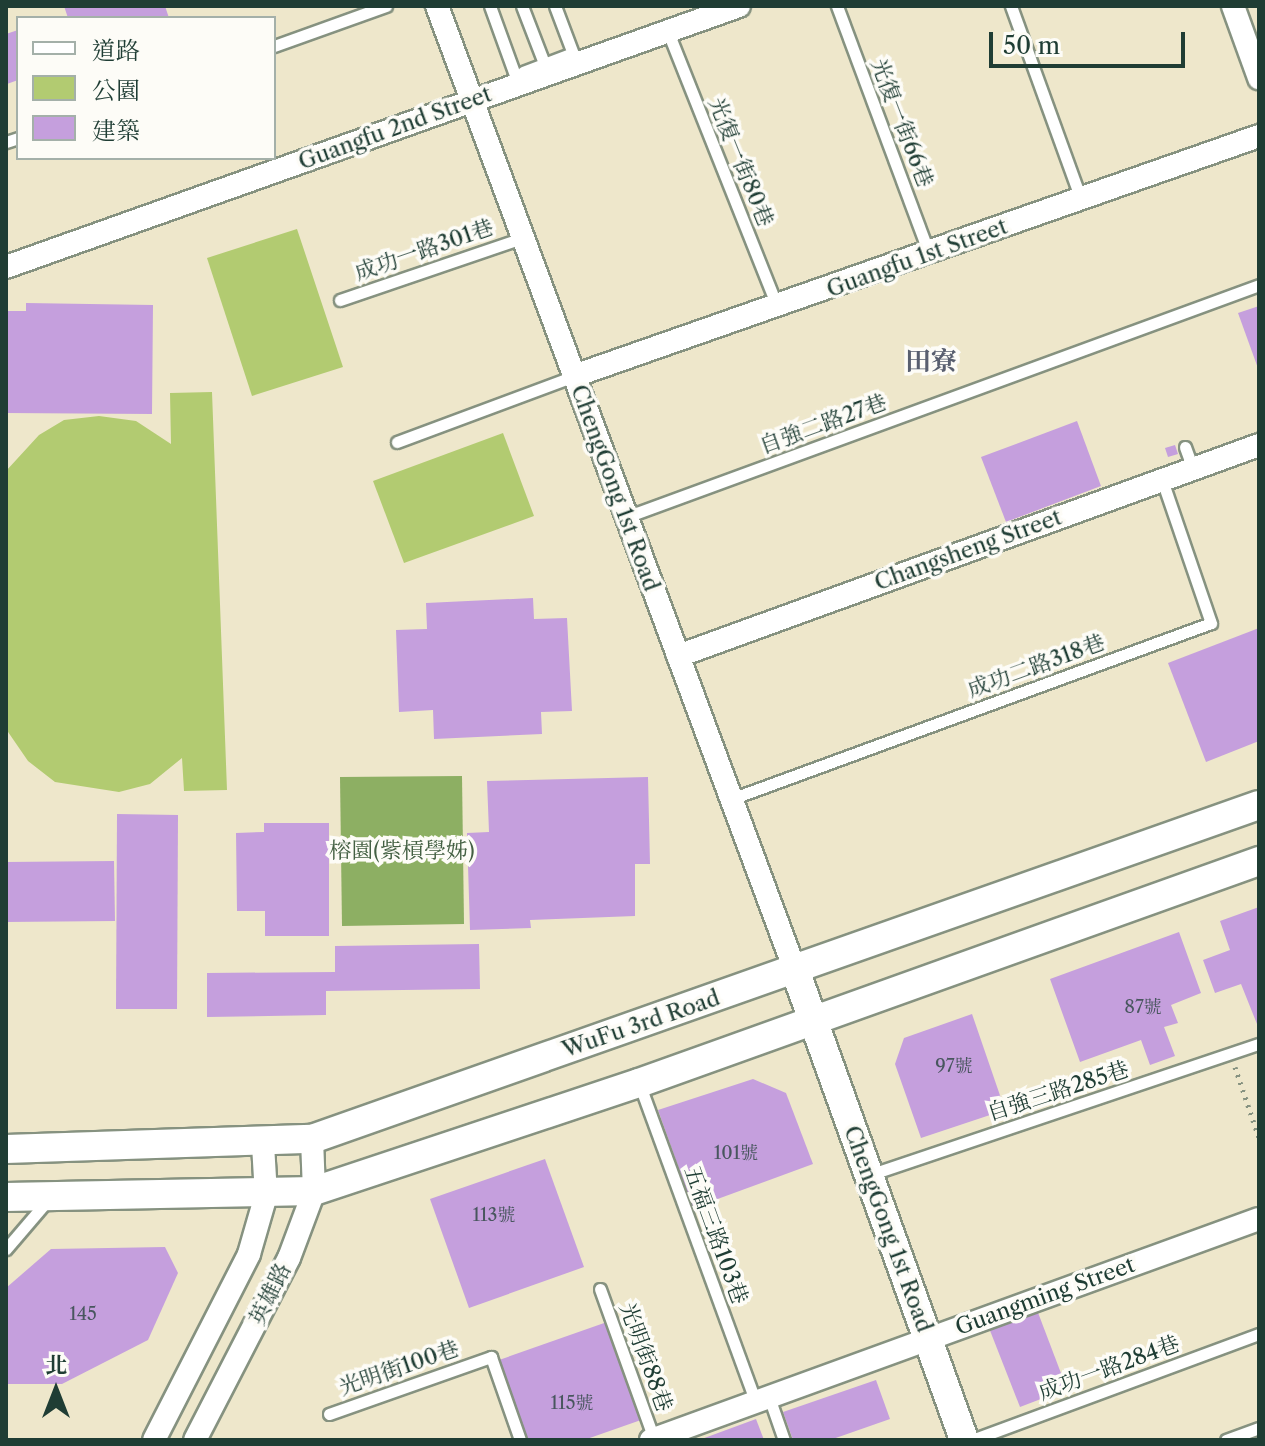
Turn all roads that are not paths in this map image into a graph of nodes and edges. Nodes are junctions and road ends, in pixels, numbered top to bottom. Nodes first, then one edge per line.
1 (386, 6) edge
2 (490, 6) edge
3 (522, 6) edge
4 (555, 6) edge
5 (739, 6) edge
6 (837, 6) edge
7 (1011, 6) edge
8 (1233, 6) edge
9 (442, 7) edge
10 (668, 32) junction
11 (276, 45) edge
12 (575, 58) junction
13 (544, 63) junction
14 (1259, 78) edge
15 (513, 81) junction
16 (471, 102) junction
17 (1259, 136) edge
18 (1081, 199) junction
19 (522, 238) junction
20 (930, 254) junction
21 (6, 267) edge
22 (1259, 285) edge
23 (340, 300) dead end
24 (777, 307) junction
25 (574, 376) junction
26 (397, 442) dead end
27 (1259, 445) edge
28 (1185, 447) dead end
29 (1193, 469) junction
30 (1162, 480) junction
31 (626, 517) junction
32 (678, 656) junction
33 (731, 799) junction
34 (1259, 805) edge
35 (1259, 861) edge
36 (795, 970) junction
37 (812, 1017) junction
38 (1259, 1044) edge
39 (639, 1083) junction
40 (312, 1139) junction
41 (263, 1144) junction
42 (6, 1149) edge
43 (869, 1175) junction
44 (314, 1191) junction
45 (266, 1195) junction
46 (6, 1197) edge
47 (51, 1197) junction
48 (1259, 1219) edge
49 (6, 1249) edge
50 (600, 1289) dead end
51 (1259, 1334) edge
52 (928, 1339) junction
53 (763, 1399) junction
54 (329, 1414) dead end
55 (1259, 1428) edge
56 (652, 1439) edge
57 (154, 1440) edge
58 (195, 1440) edge
59 (520, 1440) edge
60 (784, 1440) edge
61 (964, 1440) edge
62 (972, 1440) edge
63 (1226, 1440) edge

1 - 11 lane
2 - 15 lane
3 - 13 lane
4 - 12 lane
5 - 10 street, Guangfu 2nd Street
6 - 20 lane, 光復一街66巷
7 - 18 lane
8 - 14 street
9 - 16 street, ChengGong 1st Road
10 - 12 street, Guangfu 2nd Street
10 - 24 lane, 光復一街80巷
12 - 13 lane
12 - 15 street, Guangfu 2nd Street
13 - 15 lane
15 - 16 street, Guangfu 2nd Street
16 - 19 street, ChengGong 1st Road
16 - 21 street, Guangfu 2nd Street
17 - 18 street, Guangfu 1st Street
18 - 20 street, Guangfu 1st Street
19 - 23 lane, 成功一路301巷
19 - 25 street, ChengGong 1st Road
20 - 24 street, Guangfu 1st Street
22 - 31 lane, 自強二路27巷
24 - 25 street, Guangfu 1st Street
25 - 26 lane
25 - 31 street, ChengGong 1st Road
27 - 29 street, Changsheng Street
28 - 29 lane
29 - 30 street, Changsheng Street
30 - 32 street, Changsheng Street
30 - 33 lane, 成功二路318巷
31 - 32 street, ChengGong 1st Road
32 - 33 street, ChengGong 1st Road
33 - 36 street, ChengGong 1st Road
34 - 36 street, WuFu 3rd Road
35 - 37 street
36 - 37 street, ChengGong 1st Road
36 - 40 street, WuFu 3rd Road
37 - 39 street
37 - 43 street, ChengGong 1st Road
38 - 43 lane, 自強三路285巷
39 - 44 street
39 - 53 lane, 五福三路103巷
40 - 41 street, WuFu 3rd Road
40 - 44 street, 英雄路
41 - 42 street, WuFu 3rd Road
41 - 45 street, 英雄路
43 - 52 street, ChengGong 1st Road
44 - 45 street
44 - 58 street, 英雄路
45 - 47 street
45 - 57 street, 英雄路
46 - 47 street
47 - 49 lane
48 - 52 street, Guangming Street
50 - 56 lane, 光明街88巷
51 - 62 lane, 成功一路284巷
52 - 53 street, Guangming Street
52 - 61 street, ChengGong 1st Road
53 - 56 street, Guangming Street
53 - 60 lane, 五福三路103巷
54 - 59 lane, 光明街100巷
55 - 63 lane

